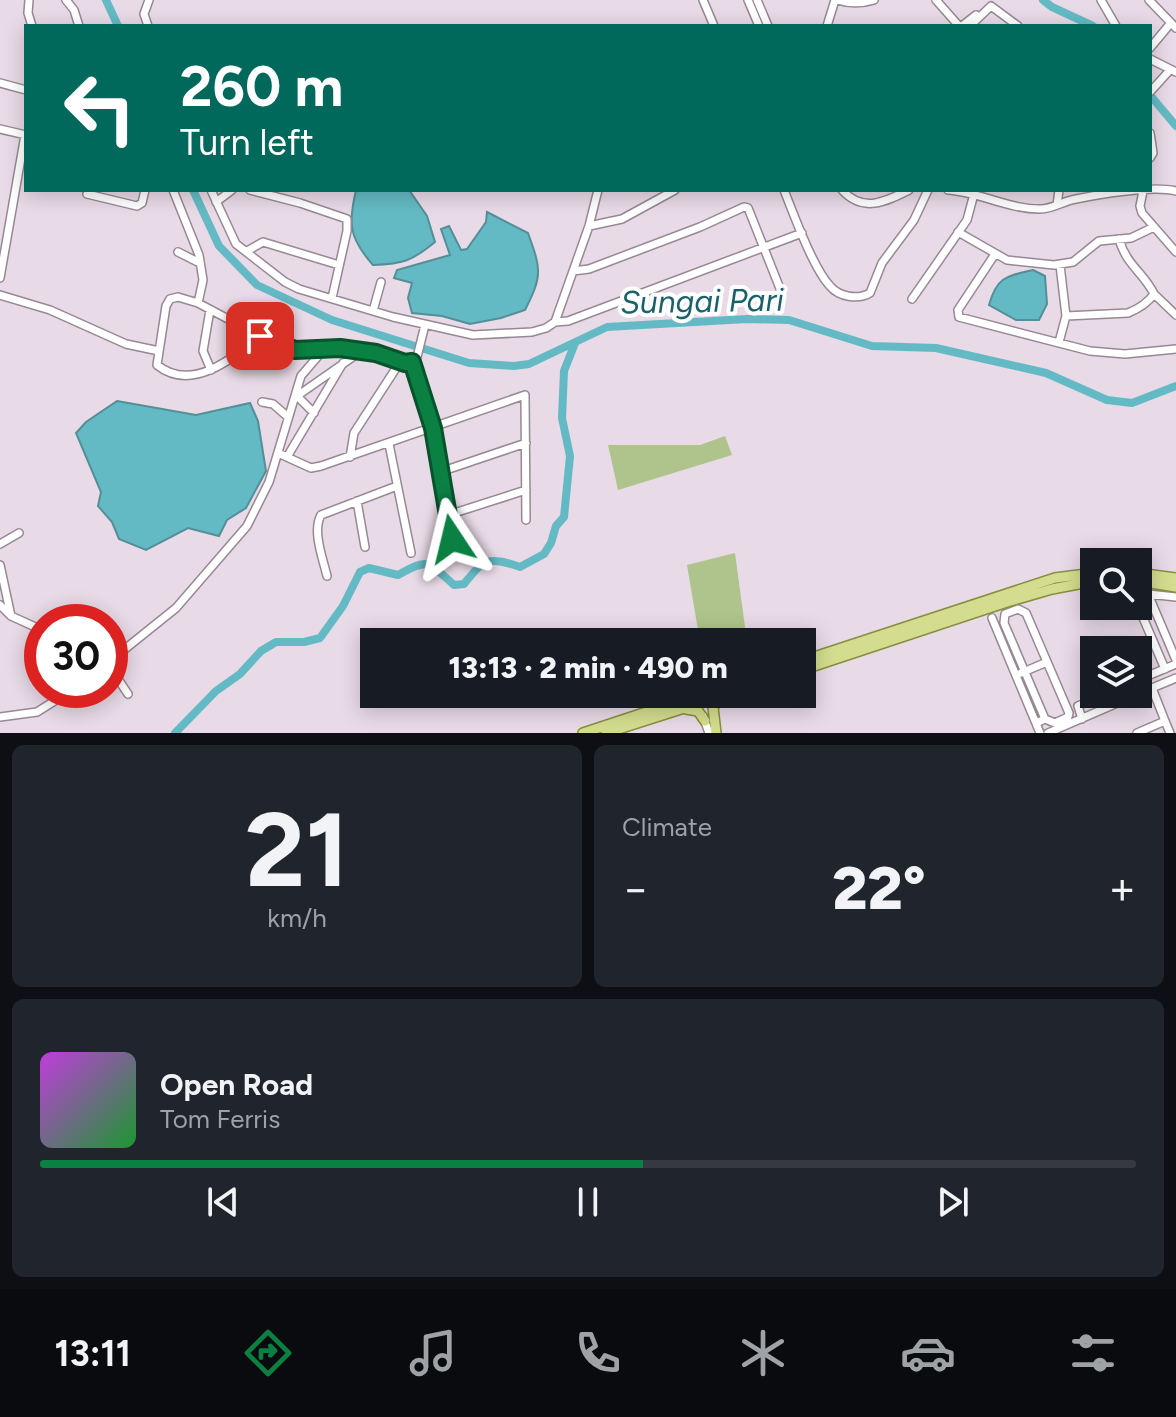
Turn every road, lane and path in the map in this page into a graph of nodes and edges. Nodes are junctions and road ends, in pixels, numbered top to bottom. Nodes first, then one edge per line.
1 (29, 0) edge
2 (66, 0) edge
3 (149, 0) edge
4 (703, 0) edge
5 (748, 0) edge
6 (757, 0) edge
7 (836, 0) edge
8 (874, 0) edge
9 (989, 0) edge
10 (1101, 0) edge
11 (1149, 0) edge
12 (938, 1) edge
13 (31, 24) edge
14 (78, 24) edge
15 (147, 24) edge
16 (713, 24) edge
17 (758, 24) edge
18 (767, 24) edge
19 (828, 24) edge
20 (958, 24) edge
21 (962, 24) edge
22 (972, 24) edge
23 (1015, 24) edge
24 (1115, 24) edge
25 (1173, 26) edge
26 (1152, 46) edge
27 (1152, 60) edge
28 (1173, 71) edge
29 (0, 83) edge
30 (24, 89) edge
31 (1152, 90) edge
32 (0, 129) edge
33 (24, 135) edge
34 (24, 141) edge
35 (1152, 191) edge
36 (1176, 191) edge
37 (144, 192) edge
38 (174, 192) edge
39 (212, 192) edge
40 (229, 192) edge
41 (258, 192) edge
42 (598, 192) edge
43 (671, 192) edge
44 (785, 192) edge
45 (845, 192) edge
46 (905, 192) edge
47 (927, 192) edge
48 (961, 192) edge
49 (1059, 192) edge
50 (1134, 192) edge
51 (1143, 192) edge
52 (87, 194) dead end
53 (974, 194) junction
54 (988, 194) edge
55 (216, 202) junction
56 (1057, 205) junction
57 (589, 226) junction
58 (1154, 227) junction
59 (958, 232) junction
60 (802, 233) junction
61 (1119, 239) junction
62 (764, 247) junction
63 (247, 251) junction
64 (178, 252) dead end
65 (1176, 252) edge
66 (995, 254) junction
67 (200, 263) junction
68 (339, 265) junction
69 (1060, 265) junction
70 (573, 271) junction
71 (0, 278) edge
72 (381, 282) dead end
73 (781, 291) dead end
74 (1154, 294) junction
75 (0, 295) edge
76 (332, 298) junction
77 (912, 299) dead end
78 (198, 303) junction
79 (210, 310) junction
80 (373, 311) junction
81 (1176, 315) edge
82 (1066, 316) junction
83 (555, 322) junction
84 (425, 325) junction
85 (260, 336) junction
86 (1059, 342) junction
87 (325, 348) junction
88 (1176, 349) edge
89 (159, 351) junction
90 (361, 351) junction
91 (414, 360) junction
92 (400, 362) junction
93 (343, 363) junction
94 (211, 370) junction
95 (297, 396) junction
96 (262, 402) dead end
97 (314, 413) junction
98 (288, 417) junction
99 (433, 428) junction
100 (526, 443) junction
101 (389, 444) junction
102 (278, 453) junction
103 (287, 457) junction
104 (350, 457) junction
105 (440, 472) junction
106 (397, 486) junction
107 (526, 490) junction
108 (357, 501) junction
109 (448, 515) junction
110 (526, 520) dead end
111 (19, 533) dead end
112 (452, 539) dead end
113 (0, 544) edge
114 (365, 547) dead end
115 (411, 553) dead end
116 (0, 565) edge
117 (1080, 575) edge
118 (1152, 575) edge
119 (327, 576) dead end
120 (1176, 578) edge
121 (1152, 583) edge
122 (1080, 584) edge
123 (1176, 587) edge
124 (1152, 594) edge
125 (1176, 597) edge
126 (1007, 602) junction
127 (1152, 604) edge
128 (0, 605) edge
129 (972, 614) junction
130 (11, 616) junction
131 (992, 618) junction
132 (1144, 620) edge
133 (24, 622) edge
134 (128, 649) edge
135 (816, 656) edge
136 (1047, 662) junction
137 (1176, 662) edge
138 (816, 665) edge
139 (1165, 669) junction
140 (1025, 672) junction
141 (1152, 674) edge
142 (1015, 676) junction
143 (1176, 678) edge
144 (1152, 688) joint
145 (1080, 705) edge
146 (43, 708) edge
147 (667, 708) edge
148 (681, 708) edge
149 (703, 708) edge
150 (705, 708) edge
151 (713, 708) edge
152 (1107, 708) edge
153 (675, 711) junction
154 (0, 717) edge
155 (1045, 719) junction
156 (1082, 719) junction
157 (705, 721) junction
158 (1165, 721) junction
159 (1036, 723) junction
160 (1168, 732) edge
161 (583, 733) edge
162 (606, 733) edge
163 (709, 733) edge
164 (716, 733) edge
165 (1040, 733) edge
166 (1048, 733) edge
167 (1137, 733) edge

1 - 13 street
2 - 14 street
3 - 15 street
4 - 16 street
5 - 17 street
6 - 18 street
7 - 8 street
7 - 19 street
9 - 21 street
10 - 24 street
11 - 25 street
12 - 20 street
22 - 23 street
25 - 26 street
27 - 28 street
28 - 31 street
29 - 30 street
32 - 33 street
34 - 71 street
35 - 36 street
37 - 52 street
38 - 67 street
39 - 55 street
40 - 55 street
41 - 68 street
42 - 57 street
43 - 57 street
44 - 60 street
45 - 46 street
47 - 60 street
48 - 53 street
49 - 56 street
50 - 56 street
51 - 58 street
53 - 54 street
53 - 59 street
54 - 56 street
55 - 63 street
57 - 70 street
58 - 61 street
58 - 65 street
59 - 66 street
59 - 77 street
60 - 62 street
61 - 69 street
61 - 74 street
62 - 70 street
62 - 73 street
62 - 83 street
63 - 68 street
63 - 76 street
64 - 67 street
66 - 69 street
66 - 86 street
67 - 78 street
68 - 76 street
69 - 82 street
70 - 83 street
72 - 80 street
74 - 81 street
74 - 82 street
75 - 89 street
76 - 80 street
78 - 79 street
78 - 89 street
79 - 85 street
79 - 94 street
80 - 84 street
82 - 86 street
83 - 84 street
84 - 91 street
85 - 87 street
85 - 94 street
86 - 88 street
87 - 90 street
87 - 95 street
89 - 94 street
90 - 92 street
90 - 93 street
91 - 92 street
91 - 99 street
92 - 104 street
93 - 95 street
93 - 97 street
95 - 97 street
95 - 98 street
96 - 98 street
97 - 103 street
98 - 102 street
99 - 100 street
99 - 101 street
99 - 105 street
100 - 105 street
100 - 107 street
101 - 104 street
101 - 106 street
102 - 103 street
102 - 134 street
103 - 104 street
105 - 109 street
106 - 108 street
106 - 115 street
107 - 109 street
107 - 110 street
108 - 114 street
108 - 119 street
109 - 112 street
111 - 113 street
116 - 130 street
117 - 135 main road
118 - 120 main road
121 - 123 main road
122 - 126 main road
124 - 125 street
126 - 129 main road
126 - 131 street
127 - 137 street
128 - 130 street
129 - 131 street
129 - 138 main road
130 - 133 street
131 - 142 street
132 - 139 street
136 - 140 street
136 - 140 street
136 - 155 street
137 - 139 street
139 - 141 street
140 - 142 street
140 - 155 street
142 - 159 street
143 - 144 street
144 - 158 street
145 - 156 street
146 - 154 street
147 - 161 main road
148 - 153 main road
149 - 157 street
150 - 164 street
151 - 164 main road
152 - 156 street
153 - 157 main road
153 - 162 main road
155 - 159 street
156 - 166 street
157 - 163 street
158 - 160 street
158 - 167 street
159 - 165 street

